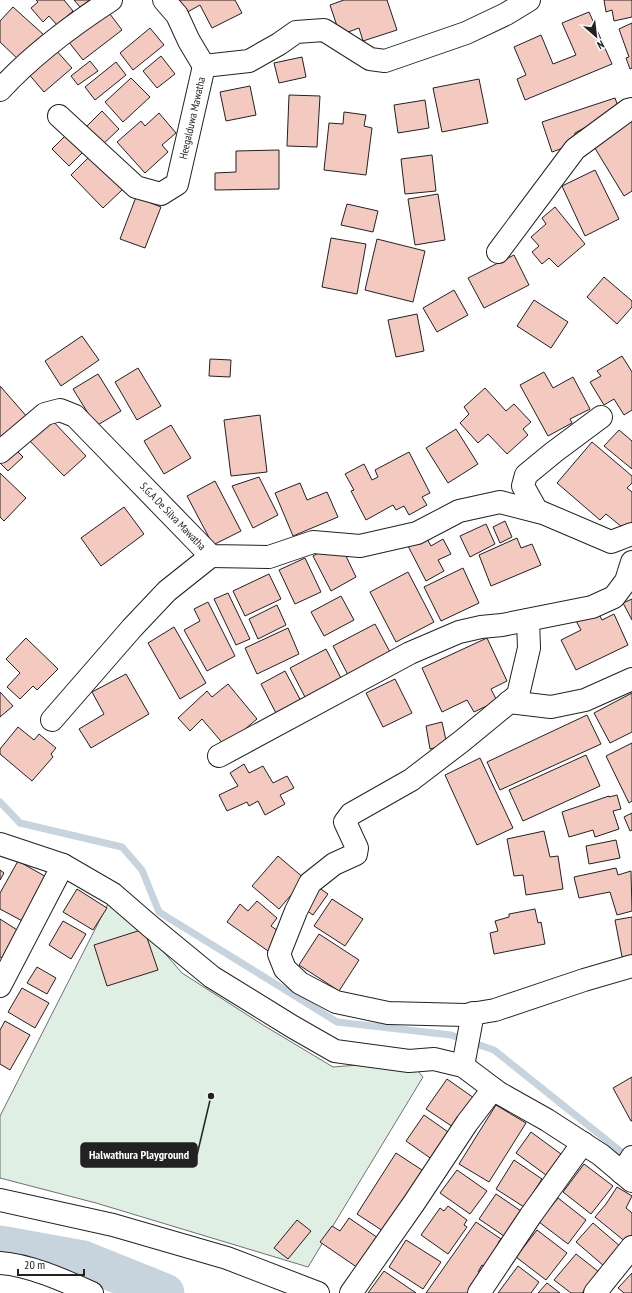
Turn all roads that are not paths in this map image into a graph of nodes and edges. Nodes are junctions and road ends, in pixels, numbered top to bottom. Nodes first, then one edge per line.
1 (111, 0) edge
2 (164, 0) edge
3 (529, 0) edge
4 (204, 66) junction
5 (0, 90) edge
6 (632, 109) edge
7 (59, 116) dead end
8 (498, 252) dead end
9 (601, 416) dead end
10 (0, 452) edge
11 (537, 512) junction
12 (632, 534) edge
13 (211, 556) junction
14 (632, 562) edge
15 (528, 620) junction
16 (632, 679) edge
17 (509, 702) junction
18 (52, 720) dead end
19 (219, 756) dead end
20 (0, 844) edge
21 (63, 865) junction
22 (632, 966) edge
23 (2, 975) edge
24 (473, 1014) junction
25 (463, 1066) junction
26 (493, 1089) junction
27 (583, 1143) junction
28 (629, 1170) edge
29 (0, 1200) edge
30 (632, 1247) edge
31 (0, 1263) edge
32 (92, 1293) edge
33 (318, 1293) edge
34 (351, 1293) edge
35 (479, 1293) edge
36 (595, 1293) edge

1 - 5 street
2 - 4 street
3 - 4 street, Heegalduwa Mawatha
4 - 7 street, Heegalduwa Mawatha
6 - 8 street
9 - 11 street
10 - 13 street, S.G.A De Silva Mawatha
11 - 12 street, S.G.A De Silva Mawatha
11 - 13 street, S.G.A De Silva Mawatha
13 - 18 street
14 - 15 street
15 - 17 street
15 - 19 street
16 - 17 street
17 - 24 street
20 - 21 street
21 - 23 street
21 - 25 street
22 - 24 street
24 - 25 street
25 - 26 street
26 - 27 street
26 - 34 street
27 - 28 street
27 - 35 street
29 - 33 street
30 - 36 street
31 - 32 street

